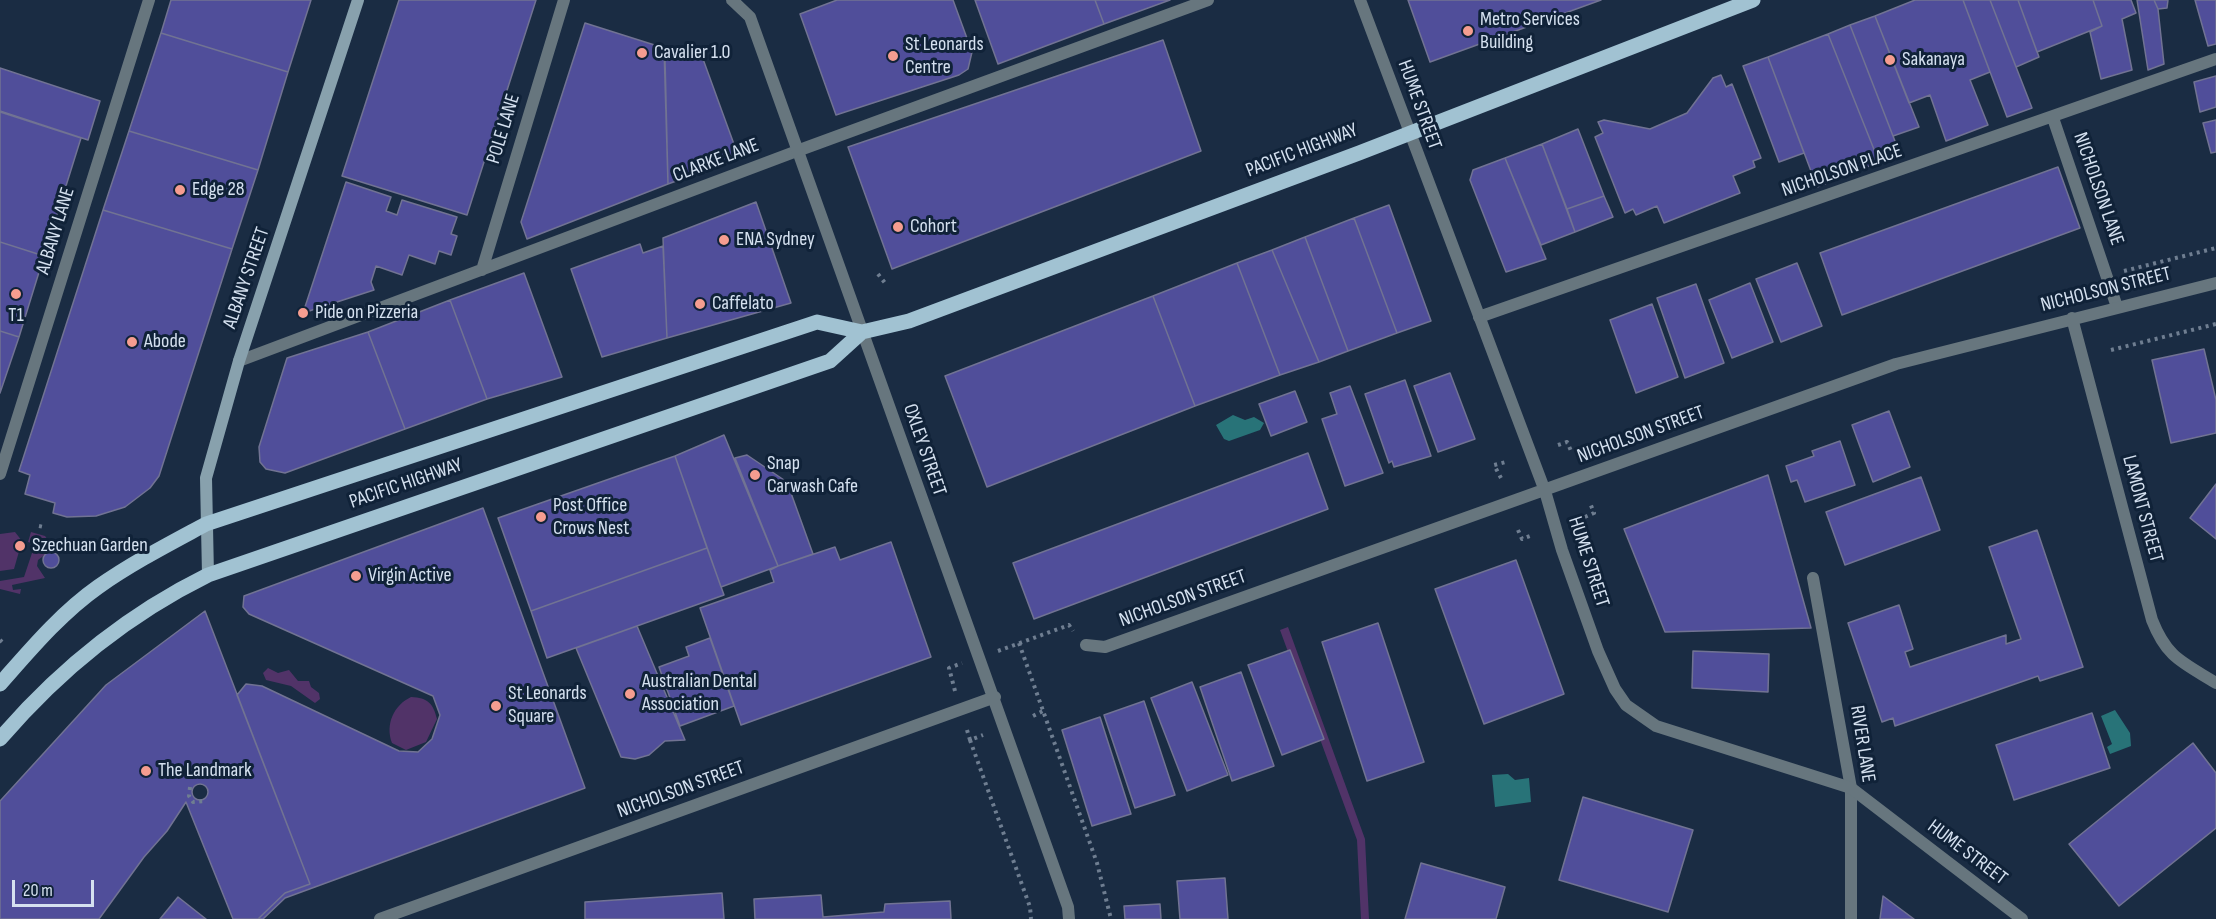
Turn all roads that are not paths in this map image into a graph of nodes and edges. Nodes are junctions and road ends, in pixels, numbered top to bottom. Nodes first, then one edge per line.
1 (149, 0) edge
2 (358, 0) edge
3 (564, 0) edge
4 (735, 0) edge
5 (1208, 0) edge
6 (1360, 0) edge
7 (1754, 0) edge
8 (2216, 59) edge
9 (2053, 118) junction
10 (1408, 133) junction
11 (797, 151) junction
12 (482, 270) junction
13 (2216, 283) edge
14 (2117, 307) junction
15 (1479, 317) junction
16 (2072, 318) junction
17 (862, 332) junction
18 (239, 361) junction
19 (0, 474) edge
20 (1545, 491) junction
21 (206, 524) junction
22 (208, 575) junction
23 (1813, 578) dead end
24 (1086, 645) dead end
25 (2216, 683) edge
26 (0, 684) edge
27 (994, 697) junction
28 (0, 739) edge
29 (1851, 788) junction
30 (380, 919) edge
31 (1069, 919) edge
32 (1851, 919) edge
33 (2022, 919) edge

1 - 19 street, ALBANY LANE
2 - 18 street, ALBANY STREET
3 - 12 street, POLE LANE
4 - 11 street, OXLEY STREET
5 - 11 street, CLARKE LANE
6 - 10 street, HUME STREET
7 - 10 main road, PACIFIC HIGHWAY
8 - 9 street, NICHOLSON PLACE
9 - 14 street, NICHOLSON LANE
9 - 15 street, NICHOLSON PLACE
10 - 15 street, HUME STREET
10 - 17 main road, PACIFIC HIGHWAY
11 - 12 street, CLARKE LANE
11 - 17 street, OXLEY STREET
12 - 18 street, CLARKE LANE
13 - 14 street, NICHOLSON STREET
14 - 16 street, NICHOLSON STREET
15 - 20 street, HUME STREET
16 - 20 street, NICHOLSON STREET
16 - 25 street, LAMONT STREET
17 - 21 main road, PACIFIC HIGHWAY
17 - 22 main road, PACIFIC HIGHWAY
17 - 27 street, OXLEY STREET
18 - 21 street, ALBANY STREET
20 - 24 street, NICHOLSON STREET
20 - 29 street, HUME STREET
21 - 22 street, ALBANY STREET
21 - 26 main road, PACIFIC HIGHWAY
22 - 28 main road, PACIFIC HIGHWAY
23 - 29 street, RIVER LANE
27 - 30 street, NICHOLSON STREET
27 - 31 street, OXLEY STREET
29 - 32 street, RIVER LANE
29 - 33 street, HUME STREET

